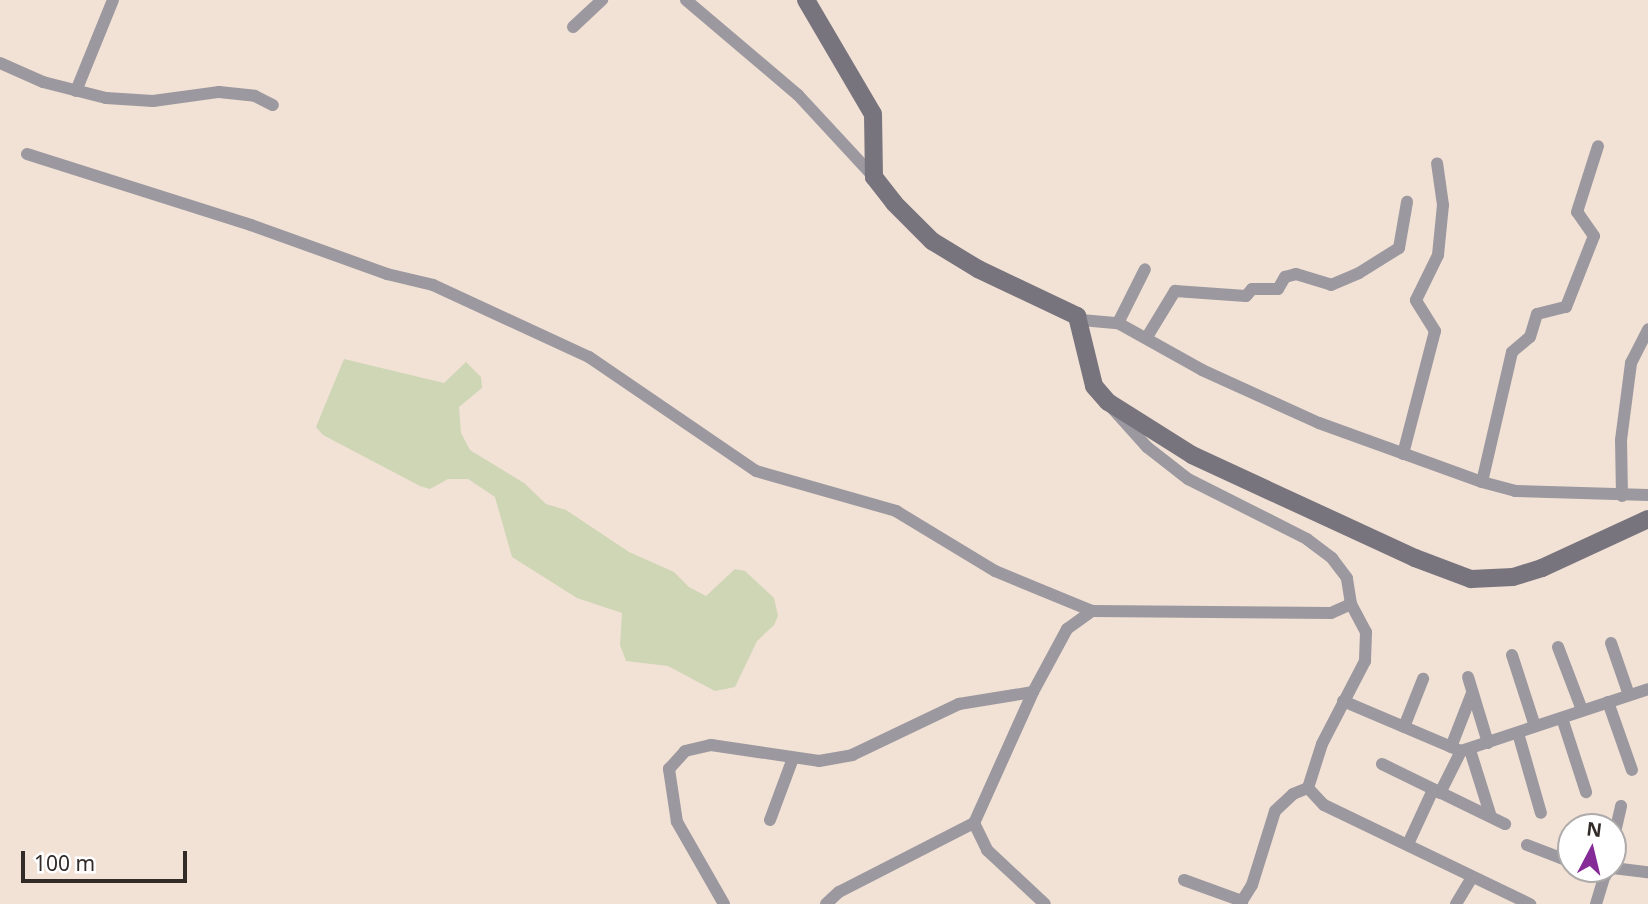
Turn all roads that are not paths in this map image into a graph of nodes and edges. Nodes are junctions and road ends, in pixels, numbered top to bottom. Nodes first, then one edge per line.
1 (113, 0) edge
2 (602, 0) edge
3 (686, 0) edge
4 (806, 0) edge
5 (573, 27) dead end
6 (0, 63) edge
7 (76, 91) junction
8 (273, 105) dead end
9 (1598, 146) dead end
10 (27, 154) dead end
11 (1437, 163) dead end
12 (874, 177) junction
13 (1407, 202) dead end
14 (1145, 269) dead end
15 (1081, 320) junction
16 (1118, 323) junction
17 (1648, 329) edge
18 (1147, 337) junction
19 (1108, 402) junction
20 (1403, 454) junction
21 (1482, 482) junction
22 (1648, 495) edge
23 (1622, 496) junction
24 (1648, 519) edge
25 (1351, 604) junction
26 (1092, 611) junction
27 (1611, 643) dead end
28 (1558, 647) dead end
29 (1511, 655) dead end
30 (1468, 677) dead end
31 (1423, 679) dead end
32 (1648, 689) edge
33 (1033, 692) junction
34 (1472, 693) junction
35 (1629, 695) junction
36 (1343, 701) junction
37 (1608, 702) junction
38 (1582, 710) junction
39 (1562, 718) junction
40 (1535, 726) junction
41 (1404, 727) junction
42 (1517, 733) junction
43 (1488, 743) junction
44 (1461, 750) junction
45 (793, 758) junction
46 (1382, 764) dead end
47 (1632, 769) dead end
48 (1308, 788) junction
49 (1436, 791) junction
50 (1586, 792) dead end
51 (1620, 806) dead end
52 (1541, 813) dead end
53 (1619, 813) edge
54 (1490, 817) junction
55 (770, 820) dead end
56 (974, 823) junction
57 (1505, 824) dead end
58 (1408, 845) junction
59 (1527, 845) dead end
60 (1557, 857) edge
61 (1627, 871) edge
62 (1648, 872) edge
63 (1472, 877) junction
64 (1184, 880) dead end
65 (1604, 883) edge
66 (724, 904) edge
67 (826, 904) edge
68 (1045, 904) edge
69 (1456, 904) edge
70 (1530, 904) edge
71 (1595, 904) edge

1 - 7 street
2 - 5 street
3 - 12 street
4 - 12 street
6 - 7 street
7 - 8 street
9 - 21 street
10 - 26 street
11 - 20 street
12 - 15 street
13 - 18 street
14 - 16 street
15 - 16 street
15 - 19 street
16 - 18 street
17 - 23 street
18 - 20 street
19 - 24 street
19 - 25 street
20 - 21 street
21 - 23 street
22 - 23 street
25 - 26 street
25 - 36 street
26 - 33 street
27 - 35 street
28 - 38 street
29 - 40 street
30 - 34 street
31 - 41 street
32 - 35 street
33 - 45 street
33 - 56 street
34 - 43 street
34 - 44 street
35 - 37 street
36 - 41 street
36 - 48 street
37 - 38 street
37 - 47 street
38 - 39 street
39 - 40 street
39 - 50 street
40 - 42 street
41 - 44 street
42 - 43 street
42 - 52 street
43 - 44 street
44 - 49 street
44 - 54 street
45 - 55 street
45 - 66 street
46 - 49 street
48 - 58 street
48 - 64 street
49 - 54 street
49 - 58 street
51 - 53 street
54 - 57 street
56 - 67 street
56 - 68 street
58 - 63 street
59 - 60 street
61 - 62 street
63 - 69 street
63 - 70 street
65 - 71 street

